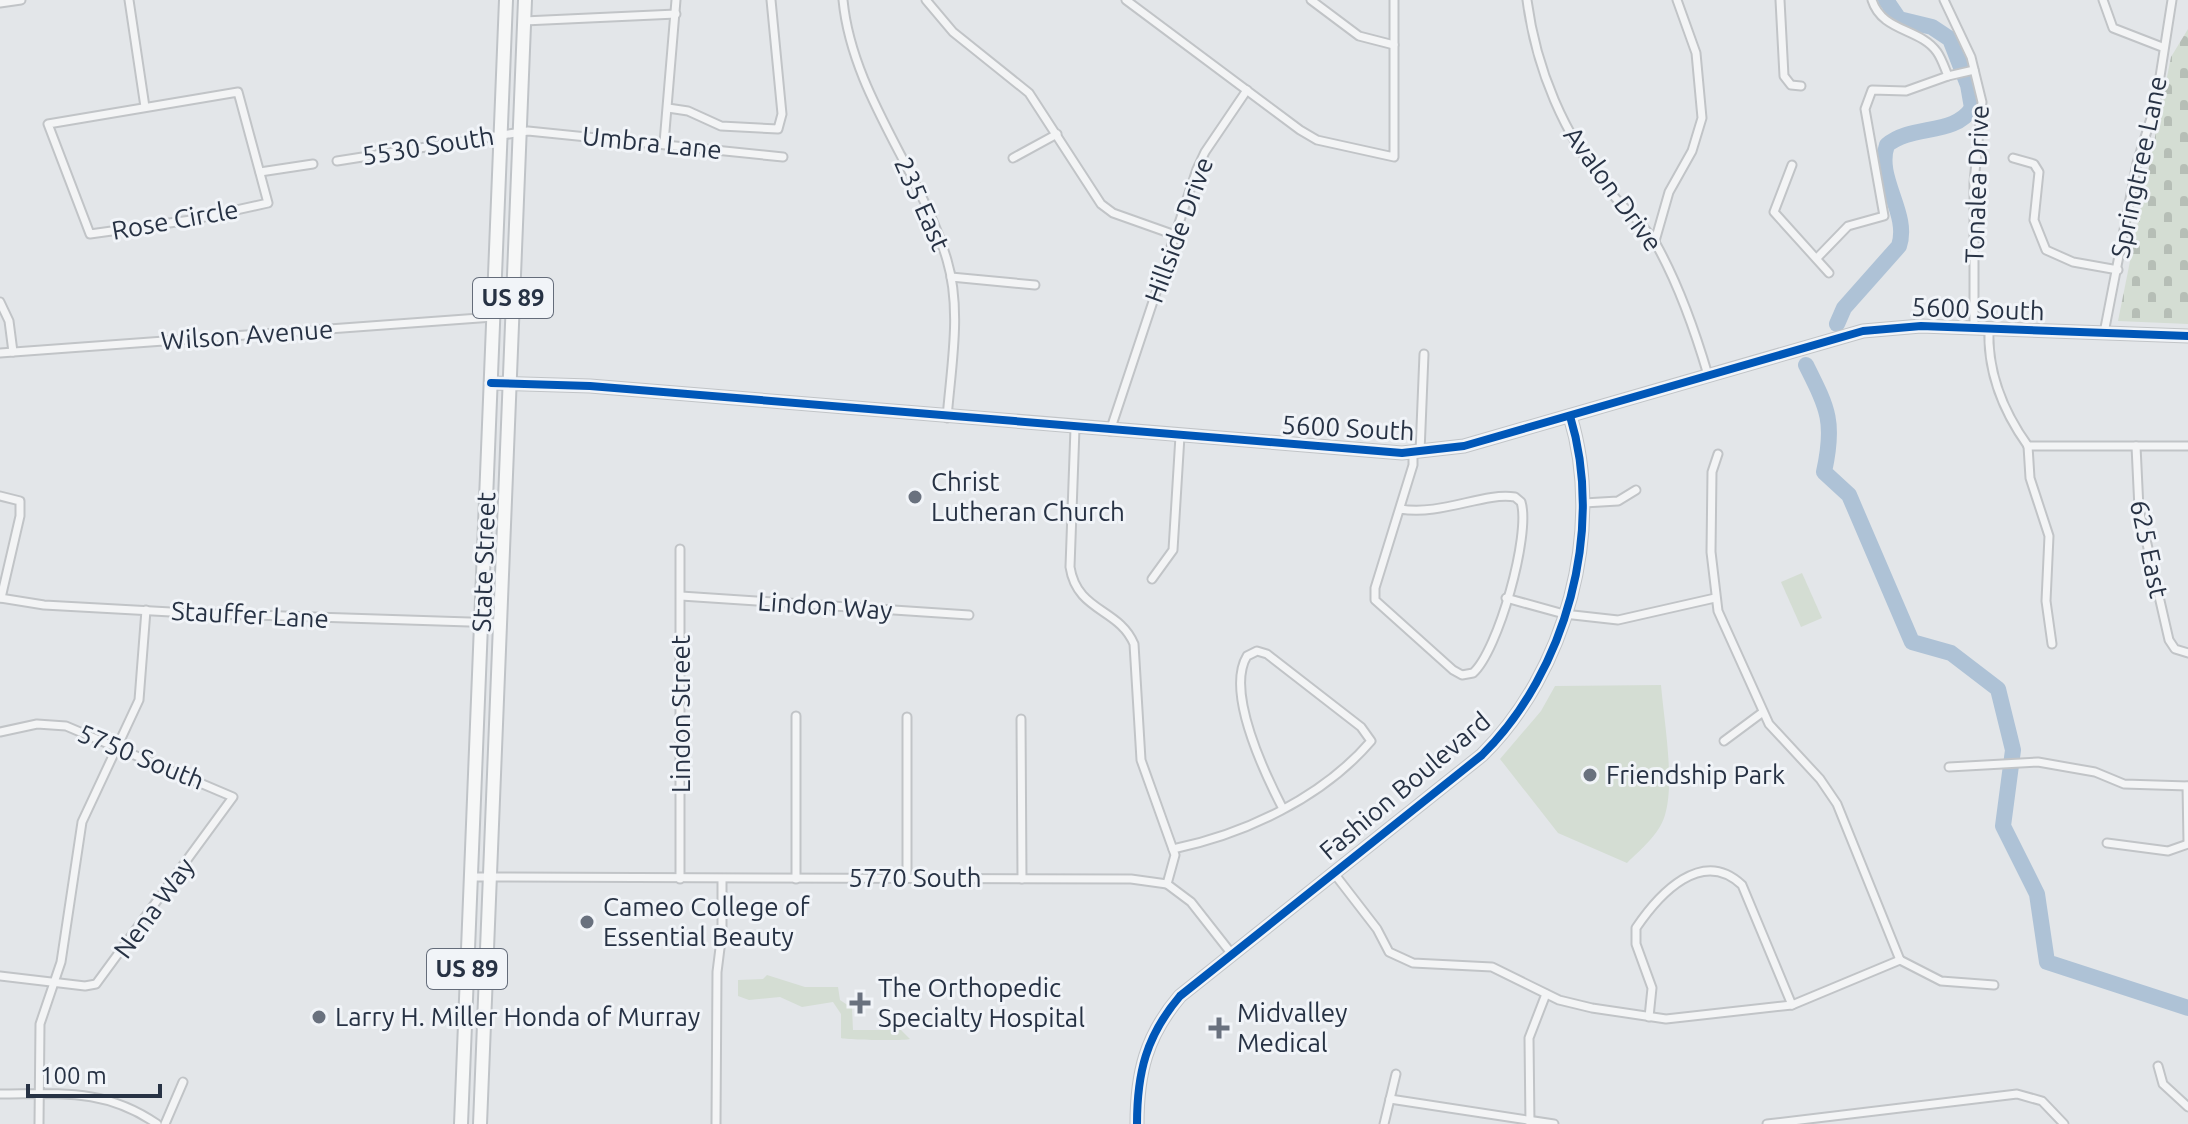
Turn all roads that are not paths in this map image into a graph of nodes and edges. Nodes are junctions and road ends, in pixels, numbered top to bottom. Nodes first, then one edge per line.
1 (21, 0) edge
2 (129, 0) edge
3 (506, 0) edge
4 (525, 0) edge
5 (676, 0) edge
6 (771, 0) edge
7 (843, 0) edge
8 (926, 0) edge
9 (1126, 0) edge
10 (1311, 0) edge
11 (1394, 0) edge
12 (1527, 0) edge
13 (1677, 0) edge
14 (1780, 0) edge
15 (1872, 0) edge
16 (1944, 0) edge
17 (2103, 0) edge
18 (2172, 0) edge
19 (0, 3) edge
20 (676, 14) junction
21 (524, 21) junction
22 (1394, 45) junction
23 (2162, 47) junction
24 (1971, 71) junction
25 (1952, 76) junction
26 (1801, 86) dead end
27 (1247, 90) junction
28 (145, 107) junction
29 (668, 108) junction
30 (520, 132) junction
31 (501, 134) junction
32 (1057, 134) junction
33 (664, 143) junction
34 (783, 157) dead end
35 (1013, 158) dead end
36 (2013, 158) dead end
37 (337, 161) dead end
38 (313, 164) dead end
39 (1792, 165) dead end
40 (260, 172) junction
41 (1175, 235) junction
42 (1655, 241) junction
43 (1818, 257) junction
44 (2118, 270) junction
45 (1829, 273) dead end
46 (951, 277) junction
47 (1035, 285) dead end
48 (0, 302) edge
49 (493, 317) junction
50 (1974, 327) junction
51 (1989, 328) junction
52 (2104, 333) junction
53 (2188, 336) edge
54 (13, 352) junction
55 (0, 353) edge
56 (1424, 354) dead end
57 (1708, 375) junction
58 (510, 382) junction
59 (491, 383) junction
60 (1570, 416) junction
61 (947, 418) junction
62 (1075, 428) junction
63 (1110, 431) junction
64 (1180, 436) junction
65 (2028, 446) junction
66 (2136, 446) junction
67 (2188, 446) edge
68 (1417, 453) junction
69 (1718, 454) dead end
70 (1636, 490) dead end
71 (0, 496) edge
72 (1584, 503) junction
73 (1400, 509) junction
74 (680, 549) dead end
75 (1152, 579) dead end
76 (681, 596) junction
77 (1, 598) edge
78 (1506, 598) junction
79 (1715, 598) junction
80 (146, 610) junction
81 (1564, 614) junction
82 (969, 615) dead end
83 (481, 623) junction
84 (500, 623) junction
85 (2052, 644) dead end
86 (2188, 653) edge
87 (1763, 712) junction
88 (796, 716) dead end
89 (907, 717) dead end
90 (1021, 719) dead end
91 (0, 732) edge
92 (1724, 741) dead end
93 (119, 747) junction
94 (1949, 767) dead end
95 (2188, 786) edge
96 (233, 797) joint
97 (1283, 809) junction
98 (2107, 843) dead end
99 (2188, 843) edge
100 (1173, 849) junction
101 (1333, 872) junction
102 (471, 877) junction
103 (490, 878) junction
104 (907, 878) junction
105 (680, 879) junction
106 (722, 879) junction
107 (796, 879) junction
108 (1022, 879) junction
109 (1167, 884) junction
110 (1231, 953) junction
111 (1900, 960) junction
112 (0, 976) edge
113 (56, 982) junction
114 (1994, 985) dead end
115 (1546, 994) junction
116 (1792, 1005) junction
117 (1649, 1017) junction
118 (2158, 1066) dead end
119 (1396, 1074) dead end
120 (183, 1082) dead end
121 (0, 1094) edge
122 (39, 1094) junction
123 (1390, 1099) junction
124 (2188, 1107) edge
125 (1530, 1122) edge
126 (1801, 1122) edge
127 (39, 1124) edge
128 (157, 1124) edge
129 (165, 1124) edge
130 (461, 1124) edge
131 (480, 1124) edge
132 (716, 1124) edge
133 (1137, 1124) edge
134 (1384, 1124) edge
135 (1554, 1124) edge
136 (1767, 1124) edge
137 (2064, 1124) edge

1 - 19 street
2 - 28 street
3 - 31 main road, State Street / US 89
4 - 21 main road, State Street / US 89
5 - 20 street
6 - 29 street
7 - 46 street, 235 East
8 - 32 street
9 - 27 street
10 - 22 street
11 - 22 street
12 - 42 street, Avalon Drive
13 - 42 street
14 - 26 street
15 - 25 street
16 - 24 street, Tonalea Drive
17 - 23 street
18 - 23 street, Springtree Lane
20 - 21 street
20 - 29 street
21 - 30 main road, State Street / US 89
22 - 27 street
23 - 44 street, Springtree Lane
24 - 25 street
24 - 50 street, Tonalea Drive
25 - 43 street
27 - 41 street, Hillside Drive
28 - 40 street, Rose Circle
28 - 40 street, Rose Circle
29 - 33 street
30 - 31 street, 5530 South
30 - 33 street, Umbra Lane
30 - 58 main road, State Street / US 89
31 - 37 street, 5530 South
31 - 49 main road, State Street / US 89
32 - 35 street
32 - 41 street
33 - 34 street, Umbra Lane
36 - 44 street
38 - 40 street
39 - 43 street
41 - 63 street, Hillside Drive
42 - 57 street, Avalon Drive
43 - 45 street
44 - 52 street, Springtree Lane
46 - 47 street
46 - 61 street, 235 East
48 - 54 street
49 - 54 street, Wilson Avenue
49 - 59 main road, State Street / US 89
50 - 51 street, 5600 South
50 - 57 street, 5600 South
51 - 52 street, 5600 South
51 - 65 street
52 - 53 street, 5600 South
54 - 55 street, Wilson Avenue
56 - 68 street
57 - 60 street, 5600 South
58 - 59 street, 5600 South
58 - 61 street, 5600 South
58 - 84 main road, State Street / US 89
59 - 83 main road, State Street / US 89
60 - 68 street, 5600 South
60 - 72 street, Fashion Boulevard
61 - 62 street, 5600 South
62 - 63 street, 5600 South
62 - 100 street
63 - 64 street, 5600 South
64 - 68 street, 5600 South
64 - 75 street
65 - 66 street
65 - 85 street
66 - 67 street
66 - 86 street, 625 East
68 - 73 street
69 - 79 street
70 - 72 street
71 - 77 street
72 - 81 street, Fashion Boulevard
73 - 78 street
73 - 78 street
74 - 76 street, Lindon Street
76 - 82 street, Lindon Way
76 - 105 street, Lindon Street
77 - 80 street, Stauffer Lane
78 - 81 street
79 - 81 street
79 - 87 street
80 - 83 street, Stauffer Lane
80 - 93 street
81 - 101 street, Fashion Boulevard
83 - 84 street, Stauffer Lane
83 - 102 main road, State Street / US 89
84 - 103 main road, State Street / US 89
87 - 92 street
87 - 111 street
88 - 107 street
89 - 104 street
90 - 108 street
91 - 93 street, 5750 South
93 - 96 street, 5750 South
93 - 113 street
94 - 95 street
95 - 99 street
96 - 113 street, Nena Way
97 - 97 street
97 - 100 street
98 - 99 street
100 - 109 street
101 - 110 street, Fashion Boulevard
101 - 115 street
102 - 103 street, 5770 South
102 - 130 main road, State Street / US 89
103 - 105 street, 5770 South
103 - 131 main road, State Street / US 89
104 - 107 street, 5770 South
104 - 108 street, 5770 South
105 - 106 street, 5770 South
106 - 107 street, 5770 South
106 - 132 street
108 - 109 street, 5770 South
109 - 110 street
110 - 133 street, Fashion Boulevard
111 - 114 street
111 - 116 street
112 - 113 street
113 - 122 street
115 - 117 street
115 - 125 street
116 - 117 street
116 - 117 street
118 - 124 street
119 - 123 street
120 - 129 street
121 - 122 street
122 - 127 street
122 - 128 street
123 - 125 street
123 - 134 street
125 - 135 street
126 - 136 street
126 - 137 street

